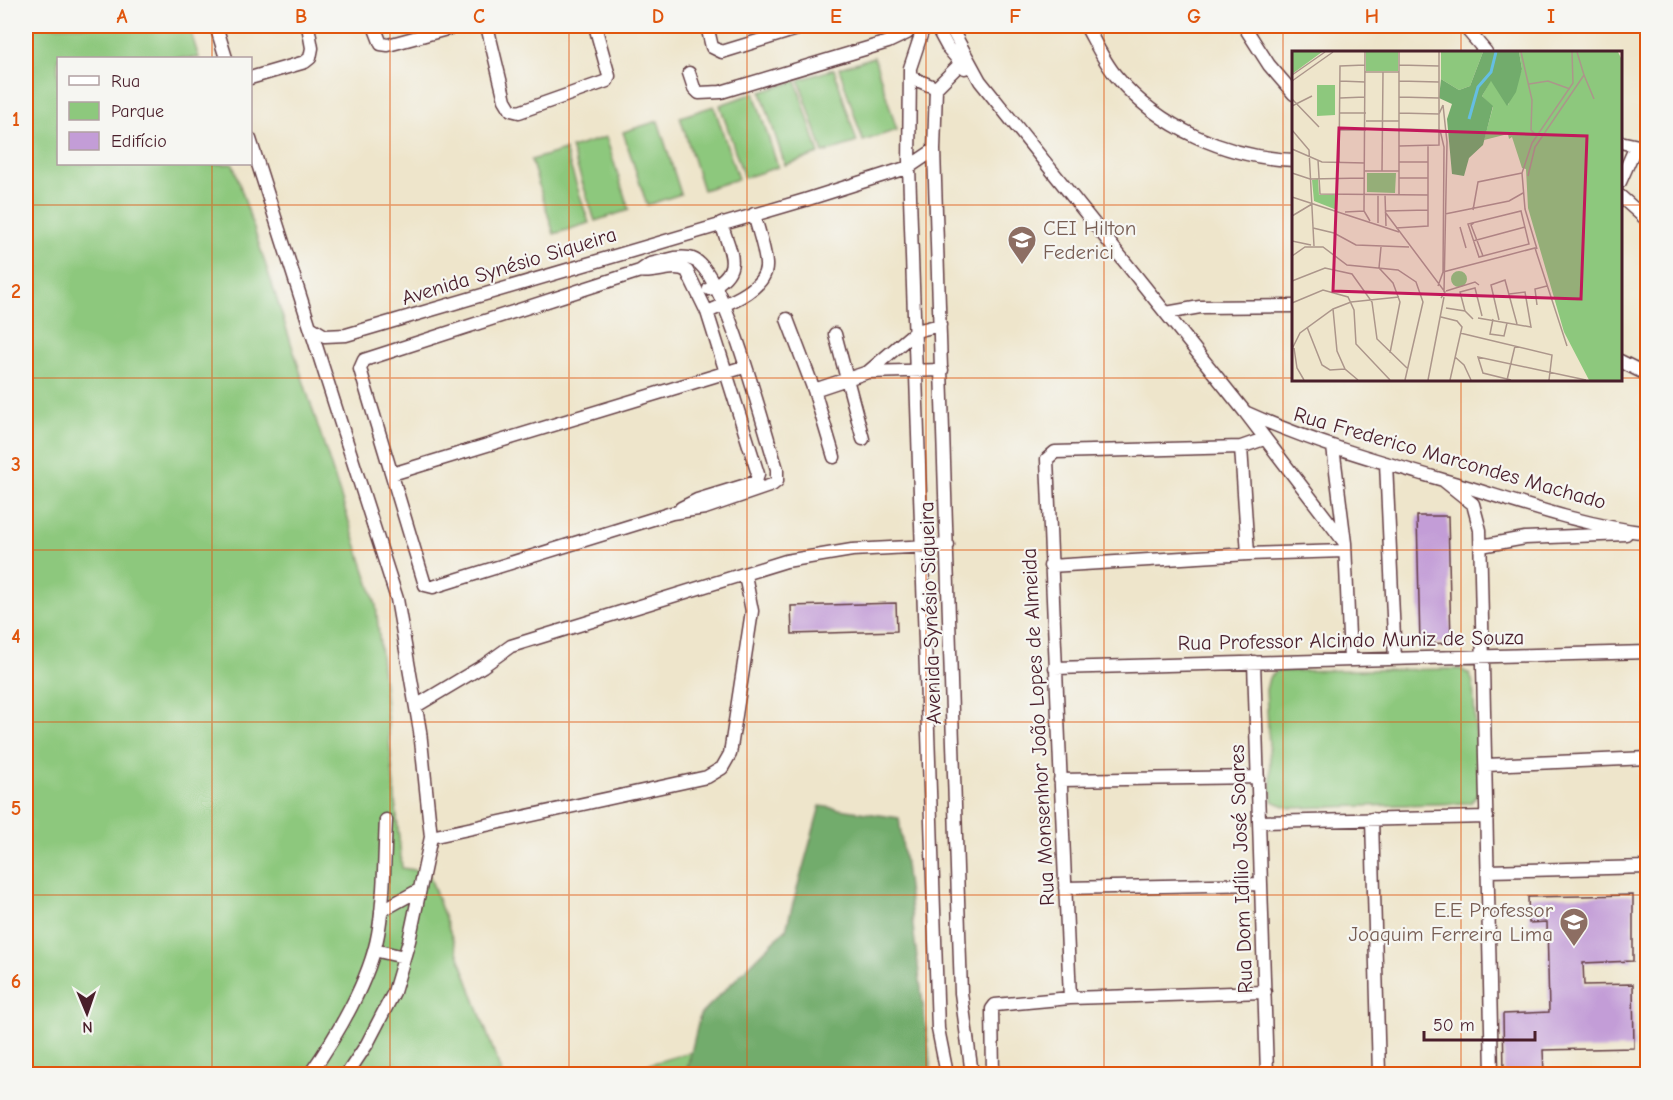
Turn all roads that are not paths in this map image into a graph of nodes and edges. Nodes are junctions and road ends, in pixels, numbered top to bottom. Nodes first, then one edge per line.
1 (216, 26) edge
2 (308, 26) edge
3 (374, 26) edge
4 (458, 26) edge
5 (487, 26) edge
6 (596, 26) edge
7 (707, 26) edge
8 (807, 26) edge
9 (914, 26) edge
10 (924, 26) edge
11 (936, 26) edge
12 (948, 26) edge
13 (1086, 26) edge
14 (1244, 26) edge
15 (1464, 26) edge
16 (1485, 51) edge
17 (226, 57) edge
18 (962, 60) junction
19 (689, 73) dead end
20 (252, 77) edge
21 (910, 77) junction
22 (936, 88) junction
23 (1292, 93) edge
24 (1622, 142) edge
25 (252, 145) edge
26 (1642, 147) edge
27 (934, 150) junction
28 (1292, 160) edge
29 (909, 167) junction
30 (1622, 180) edge
31 (1622, 198) edge
32 (754, 214) junction
33 (1647, 221) edge
34 (721, 223) junction
35 (640, 271) junction
36 (714, 286) junction
37 (700, 293) junction
38 (724, 305) junction
39 (1292, 306) edge
40 (707, 312) junction
41 (1166, 314) junction
42 (787, 319) dead end
43 (940, 325) junction
44 (310, 327) junction
45 (916, 331) junction
46 (835, 334) dead end
47 (1622, 362) edge
48 (744, 367) junction
49 (942, 370) junction
50 (868, 372) junction
51 (916, 372) junction
52 (726, 373) junction
53 (1647, 375) edge
54 (846, 379) junction
55 (814, 390) junction
56 (1245, 412) junction
57 (863, 439) dead end
58 (1264, 439) junction
59 (1241, 447) junction
60 (1334, 447) junction
61 (834, 457) dead end
62 (1386, 463) junction
63 (392, 474) junction
64 (1443, 480) junction
65 (672, 513) junction
66 (1646, 533) edge
67 (948, 545) junction
68 (922, 546) junction
69 (1481, 546) junction
70 (1345, 547) junction
71 (1248, 554) junction
72 (1050, 566) junction
73 (745, 575) junction
74 (1647, 652) edge
75 (1485, 657) junction
76 (1395, 659) junction
77 (1350, 660) junction
78 (1254, 662) junction
79 (1055, 668) junction
80 (416, 706) junction
81 (1647, 758) edge
82 (1486, 765) junction
83 (1258, 777) junction
84 (1060, 780) junction
85 (1487, 817) junction
86 (1372, 819) junction
87 (386, 820) dead end
88 (1259, 822) junction
89 (430, 837) junction
90 (1647, 867) edge
91 (1488, 871) junction
92 (1261, 884) junction
93 (1065, 888) junction
94 (419, 890) junction
95 (381, 911) junction
96 (374, 950) junction
97 (404, 957) junction
98 (1265, 992) junction
99 (1070, 998) junction
100 (310, 1074) edge
101 (347, 1074) edge
102 (947, 1074) edge
103 (972, 1074) edge
104 (993, 1074) edge
105 (1267, 1074) edge
106 (1379, 1074) edge
107 (1492, 1074) edge

1 - 17 street
2 - 20 street
3 - 4 street
5 - 6 street
7 - 8 street
9 - 19 street
10 - 21 street, Avenida Synésio Siqueira
11 - 12 street
11 - 18 street, Rua Frederico Marcondes Machado
12 - 18 street, Rua Frederico Marcondes Machado
13 - 28 street
14 - 23 street
15 - 16 street
18 - 22 street
18 - 41 street, Rua Frederico Marcondes Machado
21 - 22 street
21 - 29 street, Avenida Synésio Siqueira
22 - 27 street, Avenida Synésio Siqueira
24 - 26 street
25 - 44 street
26 - 30 street
27 - 29 street, Avenida Synésio Siqueira
27 - 43 street, Avenida Synésio Siqueira
29 - 32 street, Avenida Synésio Siqueira
29 - 45 street, Avenida Synésio Siqueira
31 - 33 street
32 - 34 street, Avenida Synésio Siqueira
32 - 38 street
34 - 36 street
34 - 44 street, Avenida Synésio Siqueira
35 - 36 street
35 - 37 street
35 - 63 street
36 - 37 street
36 - 38 street
37 - 40 street
38 - 40 street
38 - 48 street
39 - 41 street
40 - 52 street
41 - 56 street, Rua Frederico Marcondes Machado
42 - 55 street
43 - 45 street
43 - 49 street, Avenida Synésio Siqueira
44 - 80 street
45 - 50 street
45 - 51 street, Avenida Synésio Siqueira
46 - 54 street
47 - 53 street
48 - 52 street
48 - 65 street
49 - 51 street
49 - 67 street, Avenida Synésio Siqueira
50 - 51 street
50 - 54 street
51 - 68 street, Avenida Synésio Siqueira
52 - 63 street
52 - 65 street
54 - 55 street
54 - 57 street
55 - 61 street
56 - 58 street, Rua Frederico Marcondes Machado
56 - 60 street, Rua Frederico Marcondes Machado
58 - 59 street
58 - 70 street, Rua Frederico Marcondes Machado
59 - 71 street
59 - 72 street, Rua Monsenhor João Lopes de Almeida
60 - 62 street, Rua Frederico Marcondes Machado
60 - 70 street
62 - 64 street, Rua Frederico Marcondes Machado
62 - 76 street
63 - 65 street
64 - 66 street, Rua Frederico Marcondes Machado
64 - 69 street
66 - 69 street
67 - 68 street
67 - 103 street, Avenida Synésio Siqueira
68 - 73 street
68 - 102 street, Avenida Synésio Siqueira
69 - 75 street
70 - 71 street
70 - 77 street
71 - 72 street
72 - 79 street, Rua Monsenhor João Lopes de Almeida
73 - 80 street
73 - 89 street
74 - 75 street, Rua Professor Alcindo Muniz de Souza
75 - 76 street, Rua Professor Alcindo Muniz de Souza
75 - 82 street
76 - 77 street, Rua Professor Alcindo Muniz de Souza
77 - 78 street, Rua Professor Alcindo Muniz de Souza
78 - 79 street, Rua Professor Alcindo Muniz de Souza
78 - 83 street, Rua Dom Idílio José Soares
79 - 84 street, Rua Monsenhor João Lopes de Almeida
80 - 89 street
81 - 82 street
82 - 85 street
83 - 84 street
83 - 88 street, Rua Dom Idílio José Soares
84 - 93 street, Rua Monsenhor João Lopes de Almeida
85 - 86 street
85 - 91 street
86 - 88 street
86 - 106 street
87 - 95 street
88 - 92 street, Rua Dom Idílio José Soares
89 - 94 street
90 - 91 street
91 - 107 street
92 - 93 street
92 - 98 street, Rua Dom Idílio José Soares
93 - 99 street, Rua Monsenhor João Lopes de Almeida
94 - 95 street
94 - 97 street
95 - 96 street
96 - 97 street
96 - 100 street
97 - 101 street
98 - 99 street
98 - 105 street, Rua Dom Idílio José Soares
99 - 104 street

